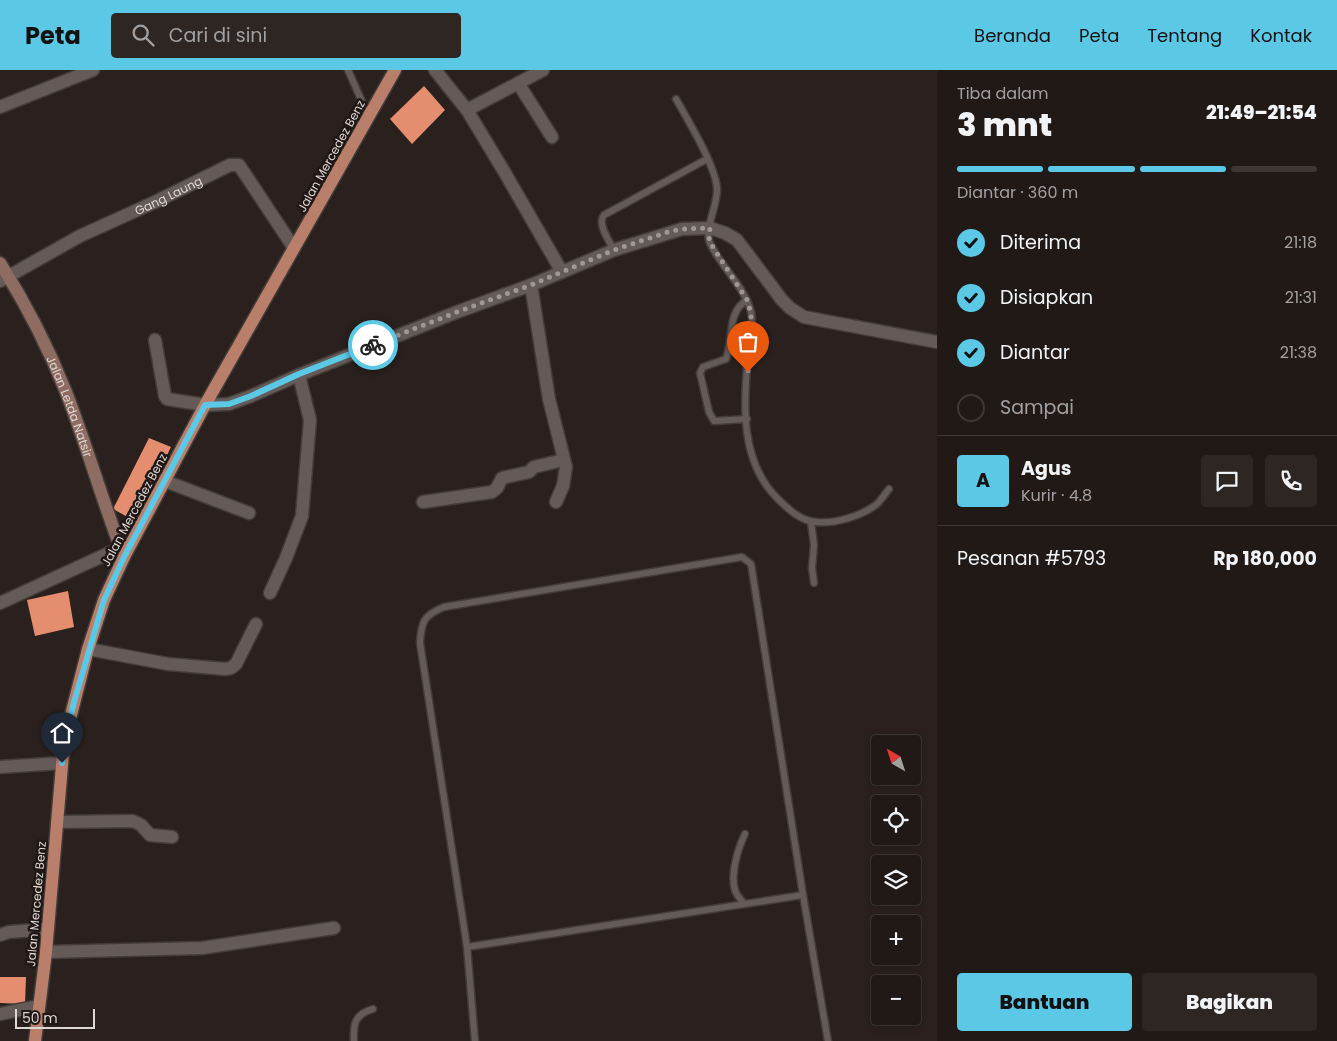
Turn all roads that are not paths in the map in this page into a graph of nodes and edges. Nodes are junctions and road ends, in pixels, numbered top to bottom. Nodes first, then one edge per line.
1 (92, 70) edge
2 (348, 70) edge
3 (395, 70) edge
4 (435, 70) edge
5 (543, 70) edge
6 (518, 83) junction
7 (676, 99) dead end
8 (0, 107) edge
9 (467, 110) junction
10 (369, 117) junction
11 (552, 136) dead end
12 (706, 159) junction
13 (710, 228) junction
14 (294, 248) junction
15 (614, 250) junction
16 (0, 263) edge
17 (562, 272) junction
18 (4, 279) edge
19 (531, 285) junction
20 (747, 300) junction
21 (155, 340) dead end
22 (937, 342) edge
23 (299, 374) junction
24 (205, 405) junction
25 (747, 419) junction
26 (564, 460) junction
27 (166, 481) junction
28 (889, 489) dead end
29 (422, 502) dead end
30 (556, 502) dead end
31 (249, 513) dead end
32 (811, 522) junction
33 (122, 552) junction
34 (814, 584) dead end
35 (270, 593) dead end
36 (0, 603) edge
37 (256, 624) dead end
38 (88, 649) junction
39 (62, 763) junction
40 (0, 767) edge
41 (57, 822) junction
42 (746, 834) dead end
43 (172, 837) dead end
44 (803, 895) junction
45 (744, 904) junction
46 (334, 928) dead end
47 (48, 929) junction
48 (0, 935) edge
49 (467, 947) junction
50 (46, 952) junction
51 (39, 1006) junction
52 (373, 1009) dead end
53 (0, 1014) edge
54 (35, 1041) edge
55 (354, 1041) edge
56 (475, 1041) edge
57 (828, 1041) edge

1 - 8 street
2 - 10 lane
3 - 10 main road, Jalan Mercedez Benz
4 - 9 street
5 - 6 street
6 - 9 street
6 - 11 street
7 - 12 lane
9 - 17 street
10 - 14 main road, Jalan Mercedez Benz
12 - 13 lane
12 - 15 lane
13 - 15 street
13 - 20 lane
13 - 22 street
14 - 18 street, Gang Laung
14 - 24 main road, Jalan Mercedez Benz
15 - 17 street
16 - 18 street, Jalan Letda Natsir
17 - 19 street
18 - 33 street, Jalan Letda Natsir
19 - 23 street
19 - 26 street
20 - 25 lane
20 - 25 lane
21 - 24 street
23 - 24 street
23 - 35 street
24 - 27 main road, Jalan Mercedez Benz
25 - 32 lane
26 - 29 street
26 - 30 street
27 - 31 street
27 - 33 main road, Jalan Mercedez Benz
28 - 32 lane
32 - 34 lane
33 - 36 street
33 - 38 main road, Jalan Mercedez Benz
37 - 38 street
38 - 39 main road, Jalan Mercedez Benz
39 - 40 street
39 - 41 main road, Jalan Mercedez Benz
41 - 43 street
41 - 47 main road, Jalan Mercedez Benz
42 - 45 lane
44 - 45 lane
44 - 49 lane
44 - 57 lane
45 - 49 lane
46 - 50 street
47 - 48 street
47 - 50 main road, Jalan Mercedez Benz
49 - 56 lane
50 - 51 main road, Jalan Mercedez Benz
51 - 53 street
51 - 54 main road, Jalan Mercedez Benz
52 - 55 lane

